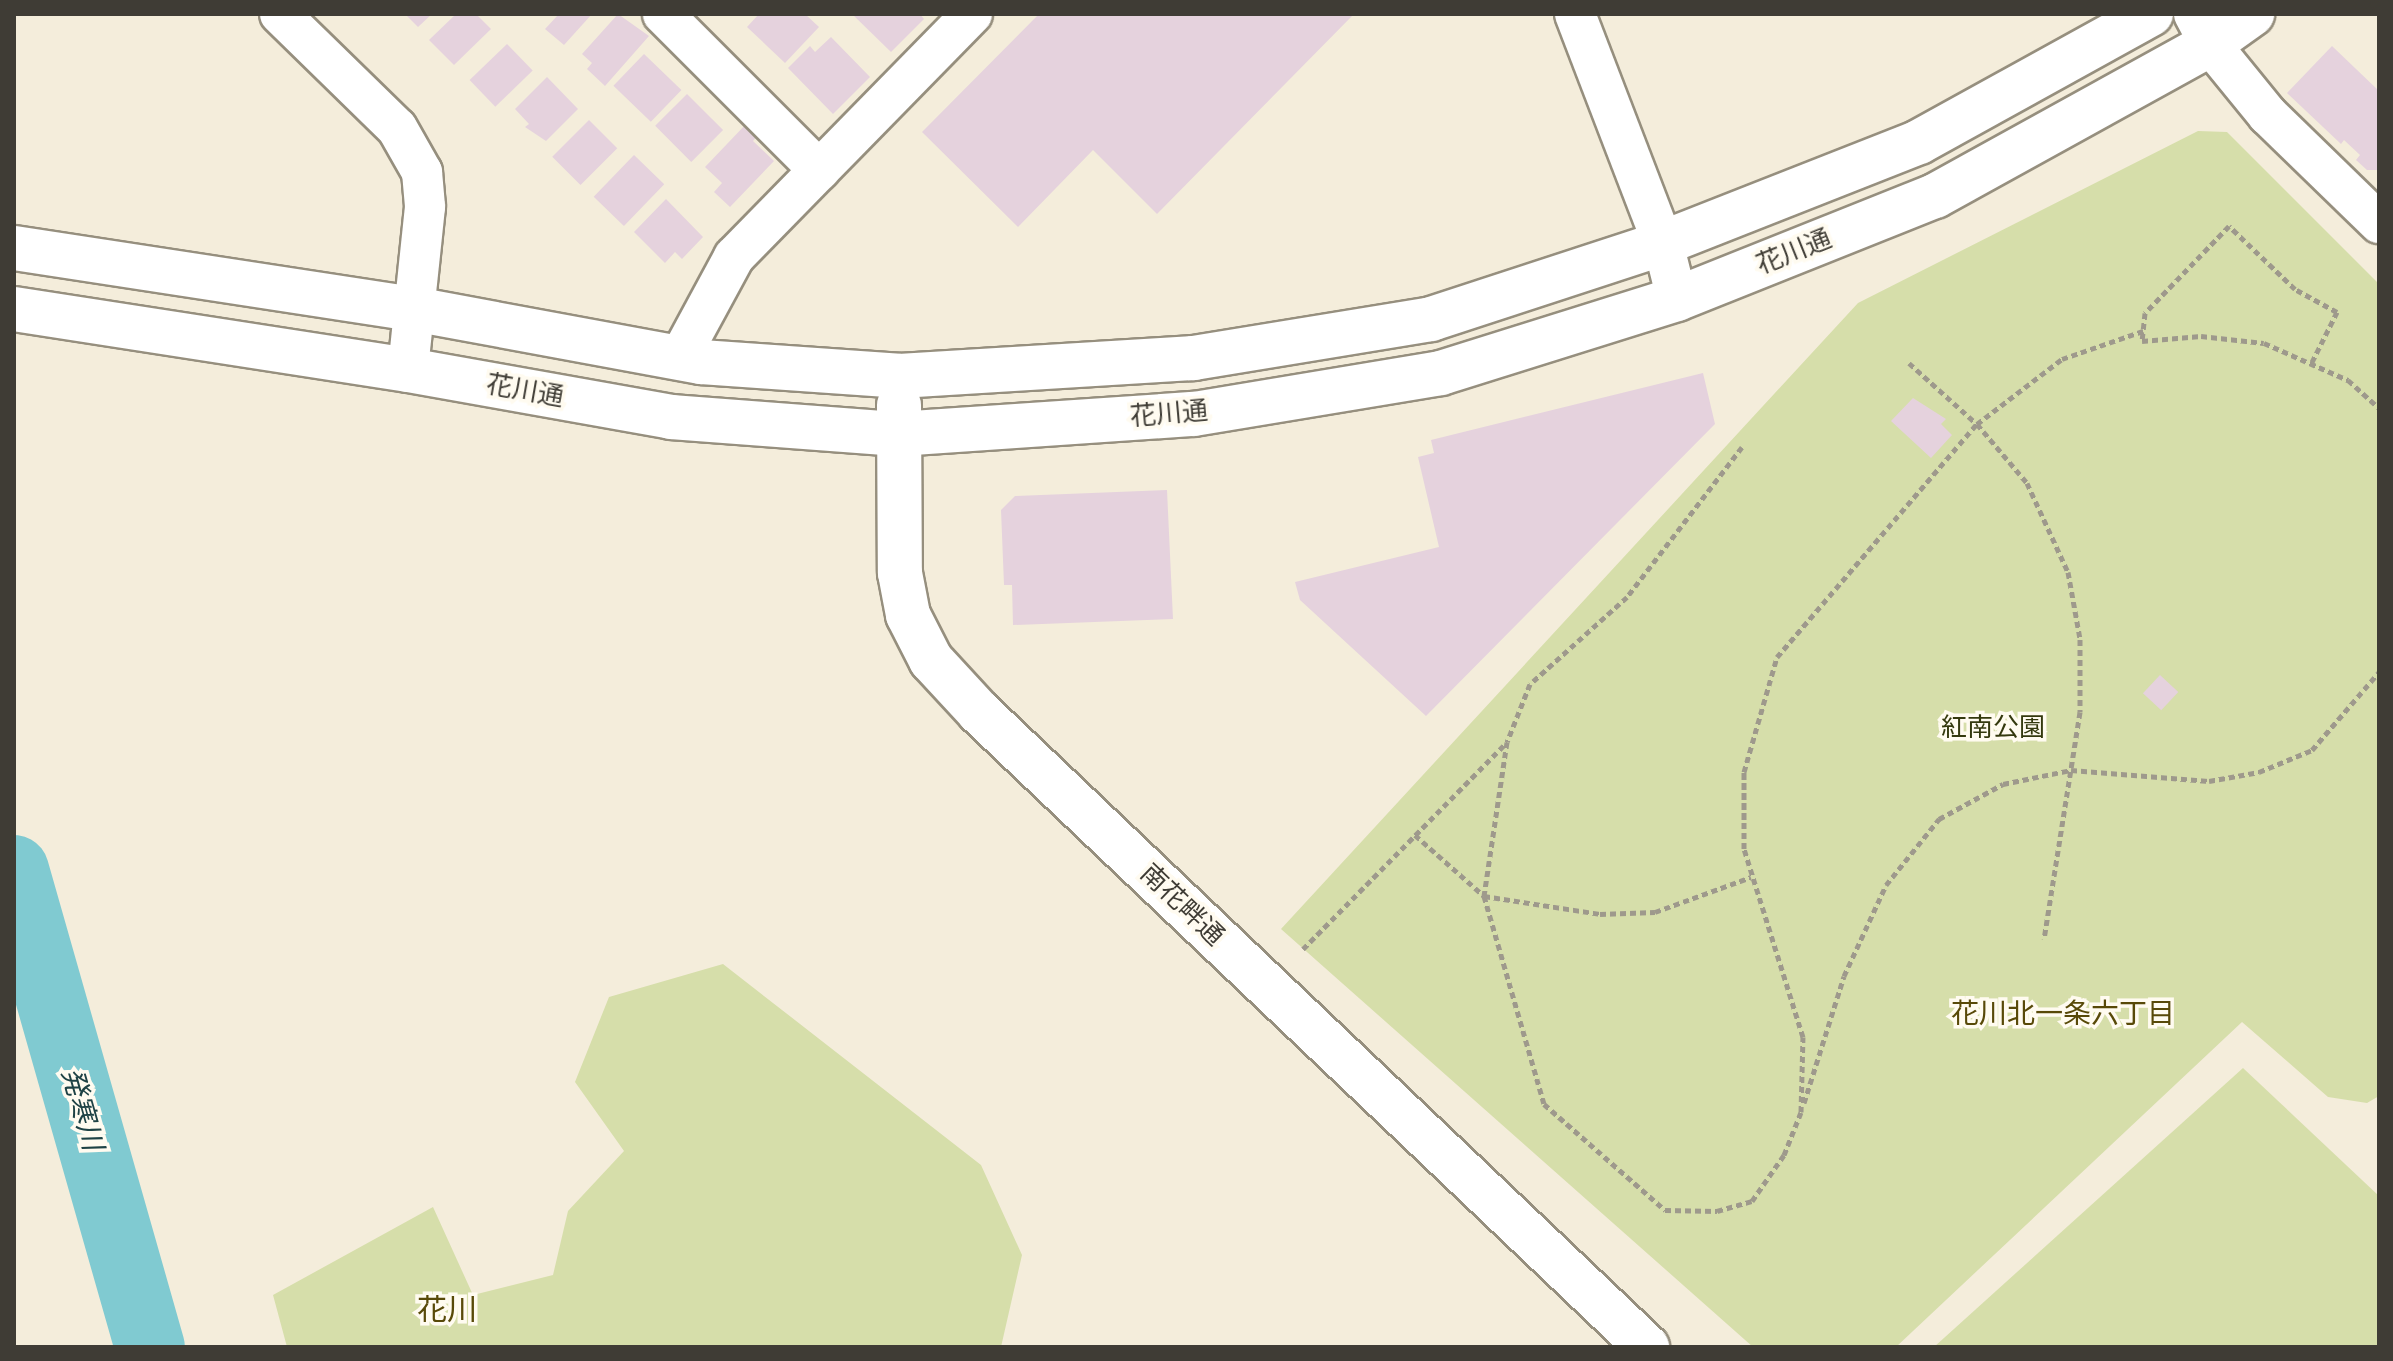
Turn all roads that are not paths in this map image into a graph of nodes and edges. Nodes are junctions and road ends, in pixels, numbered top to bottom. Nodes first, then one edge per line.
1 (663, 14) edge
2 (1575, 14) edge
3 (2151, 14) edge
4 (2252, 14) edge
5 (964, 17) edge
6 (294, 19) edge
7 (2202, 29) edge
8 (819, 170) junction
9 (2376, 216) edge
10 (1663, 243) junction
11 (14, 248) edge
12 (1677, 299) junction
13 (14, 309) edge
14 (414, 309) junction
15 (680, 357) junction
16 (408, 370) junction
17 (899, 376) junction
18 (898, 434) junction
19 (1647, 1347) edge

1 - 8 street
2 - 10 street
3 - 10 street, 花川通
4 - 7 street, 花川通
5 - 8 street
6 - 14 street
7 - 9 street
7 - 12 street, 花川通
8 - 15 street
10 - 12 street
10 - 17 street, 花川通
11 - 14 street, 花川通
12 - 18 street, 花川通
13 - 16 street, 花川通
14 - 15 street, 花川通
14 - 16 street
15 - 17 street, 花川通
16 - 18 street, 花川通
17 - 18 street, 南花畔通
18 - 19 street, 南花畔通

